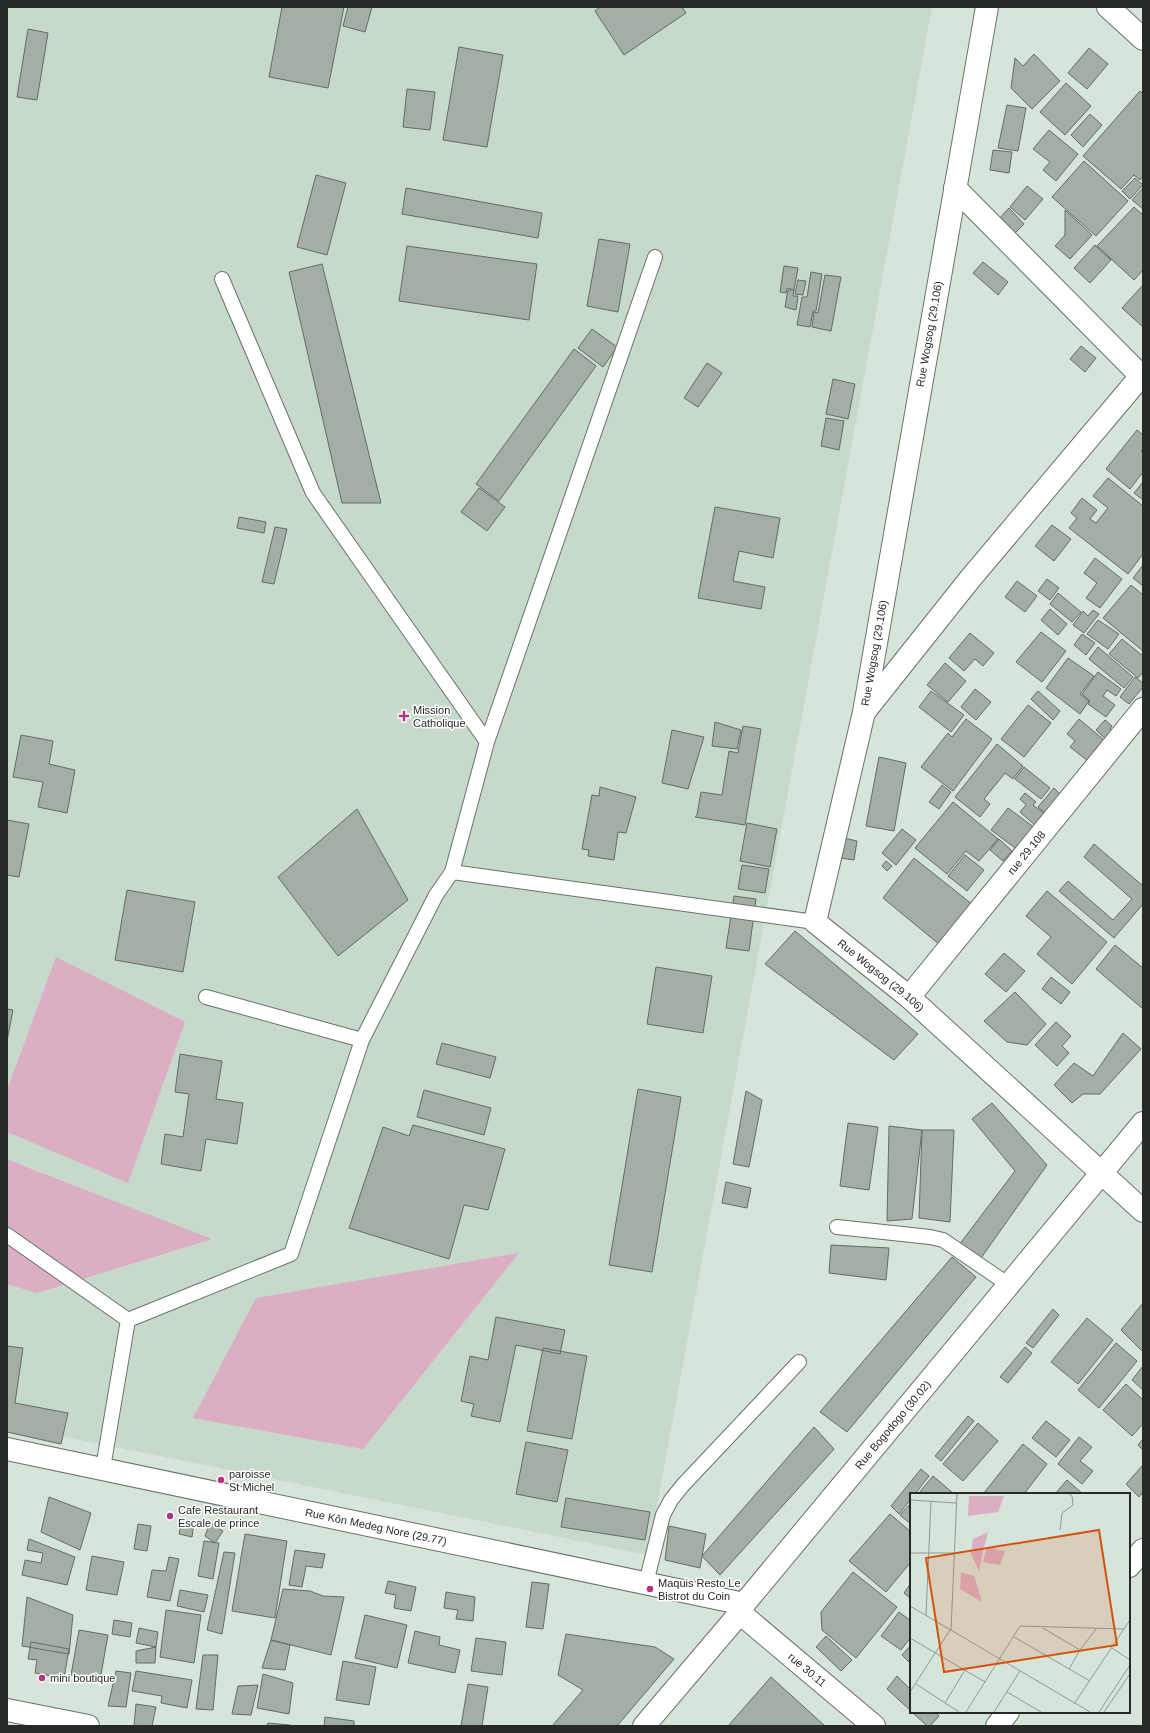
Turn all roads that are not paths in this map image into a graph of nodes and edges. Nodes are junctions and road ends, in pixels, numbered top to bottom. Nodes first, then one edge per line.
1 (987, 7) edge
2 (1108, 7) edge
3 (1143, 39) edge
4 (955, 188) junction
5 (655, 258) dead end
6 (222, 279) dead end
7 (1142, 376) edge
8 (1143, 709) edge
9 (864, 712) junction
10 (487, 742) junction
11 (452, 872) junction
12 (815, 922) junction
13 (206, 997) dead end
14 (909, 997) junction
15 (362, 1040) junction
16 (1143, 1123) edge
17 (1101, 1174) junction
18 (1143, 1211) edge
19 (837, 1227) dead end
20 (7, 1234) edge
21 (1009, 1285) junction
22 (128, 1320) junction
23 (799, 1362) dead end
24 (7, 1449) edge
25 (103, 1468) junction
26 (1143, 1550) edge
27 (1130, 1565) edge
28 (646, 1583) junction
29 (742, 1608) junction
30 (7, 1710) edge
31 (1007, 1713) edge
32 (88, 1726) edge
33 (644, 1726) edge
34 (874, 1726) edge
35 (997, 1726) edge

1 - 4 street, Rue Wogsog (29.106)
2 - 3 street
4 - 7 street
4 - 9 street, Rue Wogsog (29.106)
5 - 10 lane
6 - 10 lane
7 - 9 street
8 - 14 street, rue 29.108
9 - 12 street, Rue Wogsog (29.106)
10 - 11 lane
11 - 12 lane
11 - 15 lane
12 - 14 street, Rue Wogsog (29.106)
13 - 15 lane
14 - 17 street, Rue Wogsog (29.106)
15 - 22 lane
16 - 17 street, Rue Bogodogo (30.02)
17 - 18 street, Rue Wogsog (29.106)
17 - 21 street, Rue Bogodogo (30.02)
19 - 21 lane
20 - 22 lane
21 - 29 street, Rue Bogodogo (30.02)
22 - 25 lane
23 - 28 lane
24 - 25 street, Rue Kôn Medeg Nore (29.77)
25 - 28 street, Rue Kôn Medeg Nore (29.77)
26 - 27 street
28 - 29 street, Rue Kôn Medeg Nore (29.77)
29 - 33 street, Rue Bogodogo (30.02)
29 - 34 street, rue 30.11
30 - 32 street
31 - 35 street

